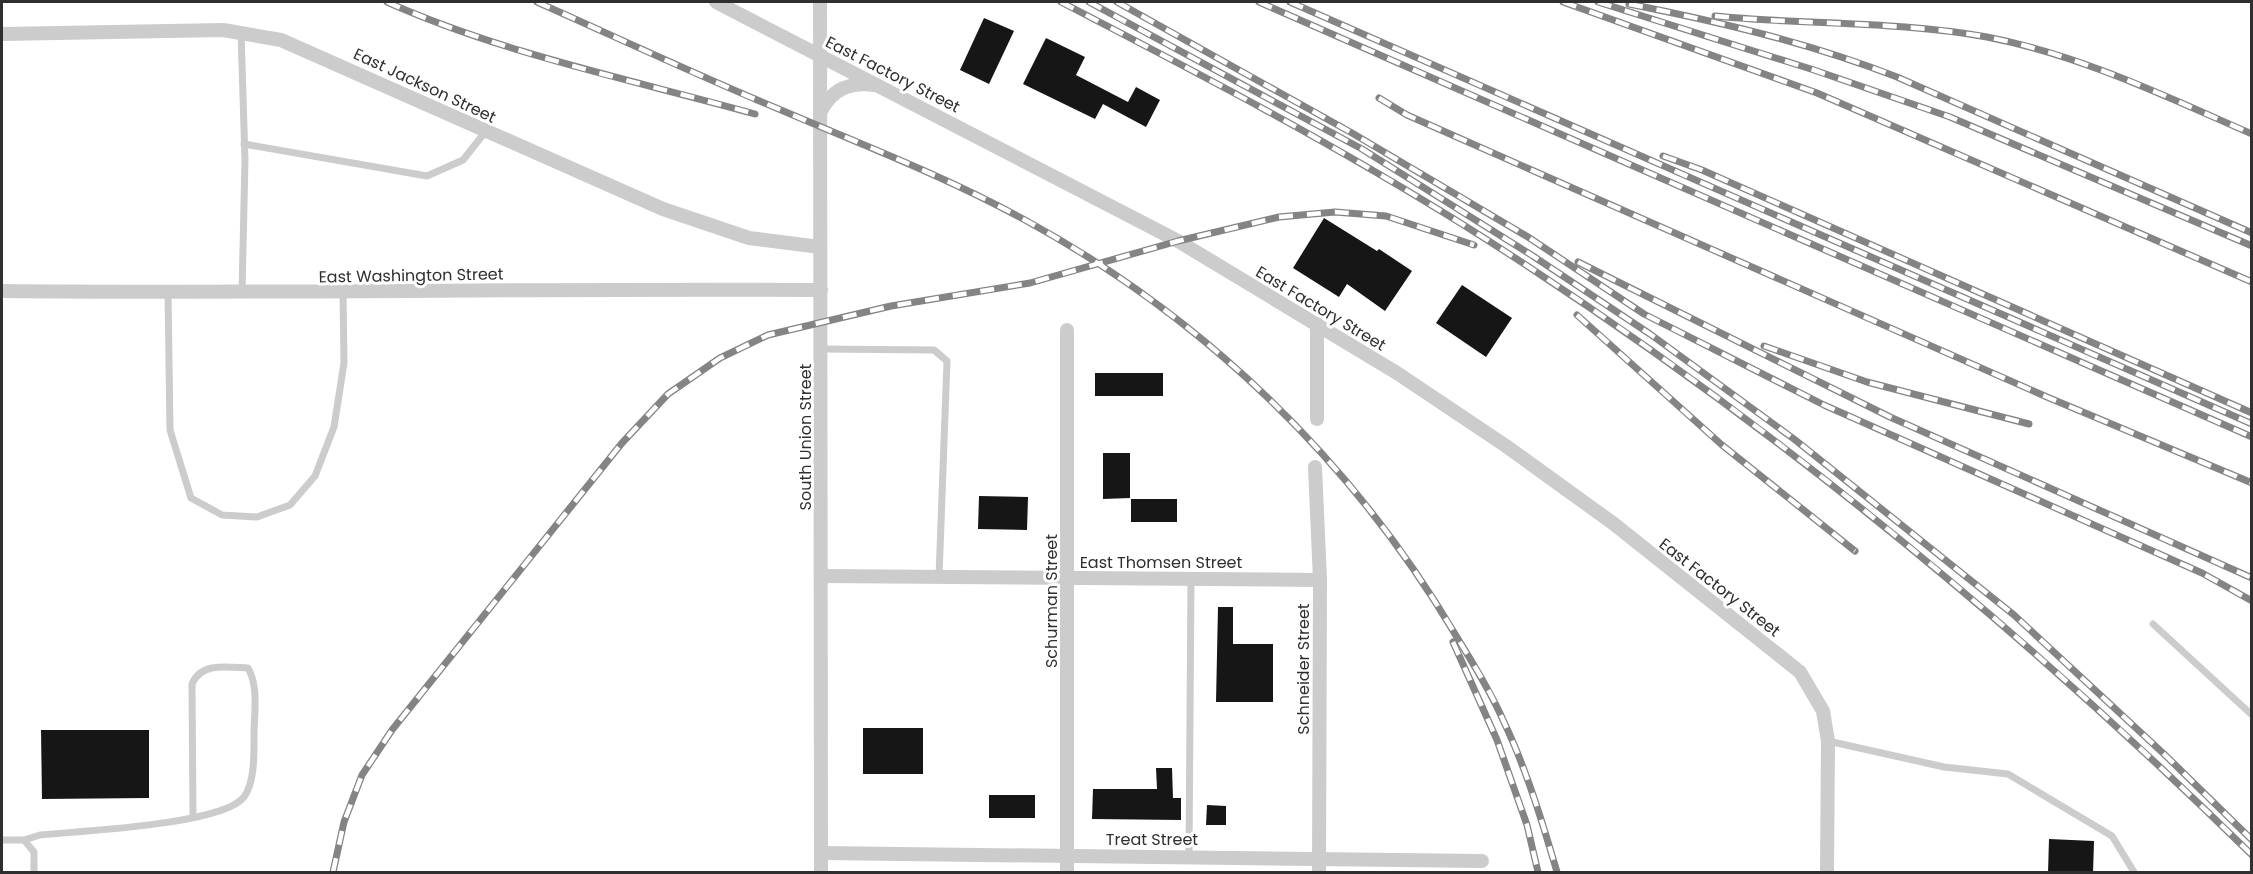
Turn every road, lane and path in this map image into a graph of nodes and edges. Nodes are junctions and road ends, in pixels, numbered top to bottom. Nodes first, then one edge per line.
1 (716, 2) edge
2 (820, 2) edge
3 (241, 32) junction
4 (2, 34) edge
5 (820, 55) junction
6 (880, 86) junction
7 (820, 113) junction
8 (486, 131) junction
9 (244, 144) junction
10 (820, 247) junction
11 (821, 290) junction
12 (2, 291) edge
13 (168, 292) junction
14 (343, 292) junction
15 (242, 293) junction
16 (1317, 324) junction
17 (1067, 330) dead end
18 (822, 349) junction
19 (1317, 418) dead end
20 (1315, 467) dead end
21 (822, 576) junction
22 (939, 577) junction
23 (1068, 578) junction
24 (1191, 579) junction
25 (1320, 580) junction
26 (2153, 624) dead end
27 (2252, 715) edge
28 (1828, 741) junction
29 (194, 817) junction
30 (2, 840) edge
31 (24, 840) junction
32 (821, 853) junction
33 (1068, 855) junction
34 (1189, 856) junction
35 (1319, 857) junction
36 (1482, 861) dead end
37 (34, 873) edge
38 (821, 873) edge
39 (1068, 873) edge
40 (1318, 873) edge
41 (1827, 873) edge
42 (2134, 873) edge

1 - 5 street, East Factory Street
2 - 5 street, South Union Street
3 - 4 street, East Jackson Street
3 - 8 street, East Jackson Street
3 - 9 lane
5 - 6 street, East Factory Street
5 - 7 street, South Union Street
6 - 7 street
6 - 16 street, East Factory Street
7 - 10 street, South Union Street
8 - 9 lane
8 - 10 street, East Jackson Street
9 - 15 lane
10 - 11 street, South Union Street
11 - 14 street, East Washington Street
11 - 18 street, South Union Street
12 - 13 street, East Washington Street
13 - 14 lane
13 - 15 street, East Washington Street
14 - 15 street, East Washington Street
16 - 19 street
16 - 28 street, East Factory Street
17 - 23 street, Schurman Street
18 - 21 street, South Union Street
18 - 22 lane
20 - 25 street, Schneider Street
21 - 22 street, East Thomsen Street
21 - 32 street, South Union Street
22 - 23 street, East Thomsen Street
23 - 24 street, East Thomsen Street
23 - 33 street, Schurman Street
24 - 25 street, East Thomsen Street
24 - 34 lane
25 - 35 street, Schneider Street
26 - 27 lane
28 - 41 street, East Factory Street
28 - 42 lane
29 - 29 lane
29 - 31 lane
30 - 31 lane
31 - 37 lane
32 - 33 street, Treat Street
32 - 38 street, South Union Street
33 - 34 street, Treat Street
33 - 39 street, Schurman Street
34 - 35 street, Treat Street
35 - 36 street, Treat Street
35 - 40 street, Schneider Street

